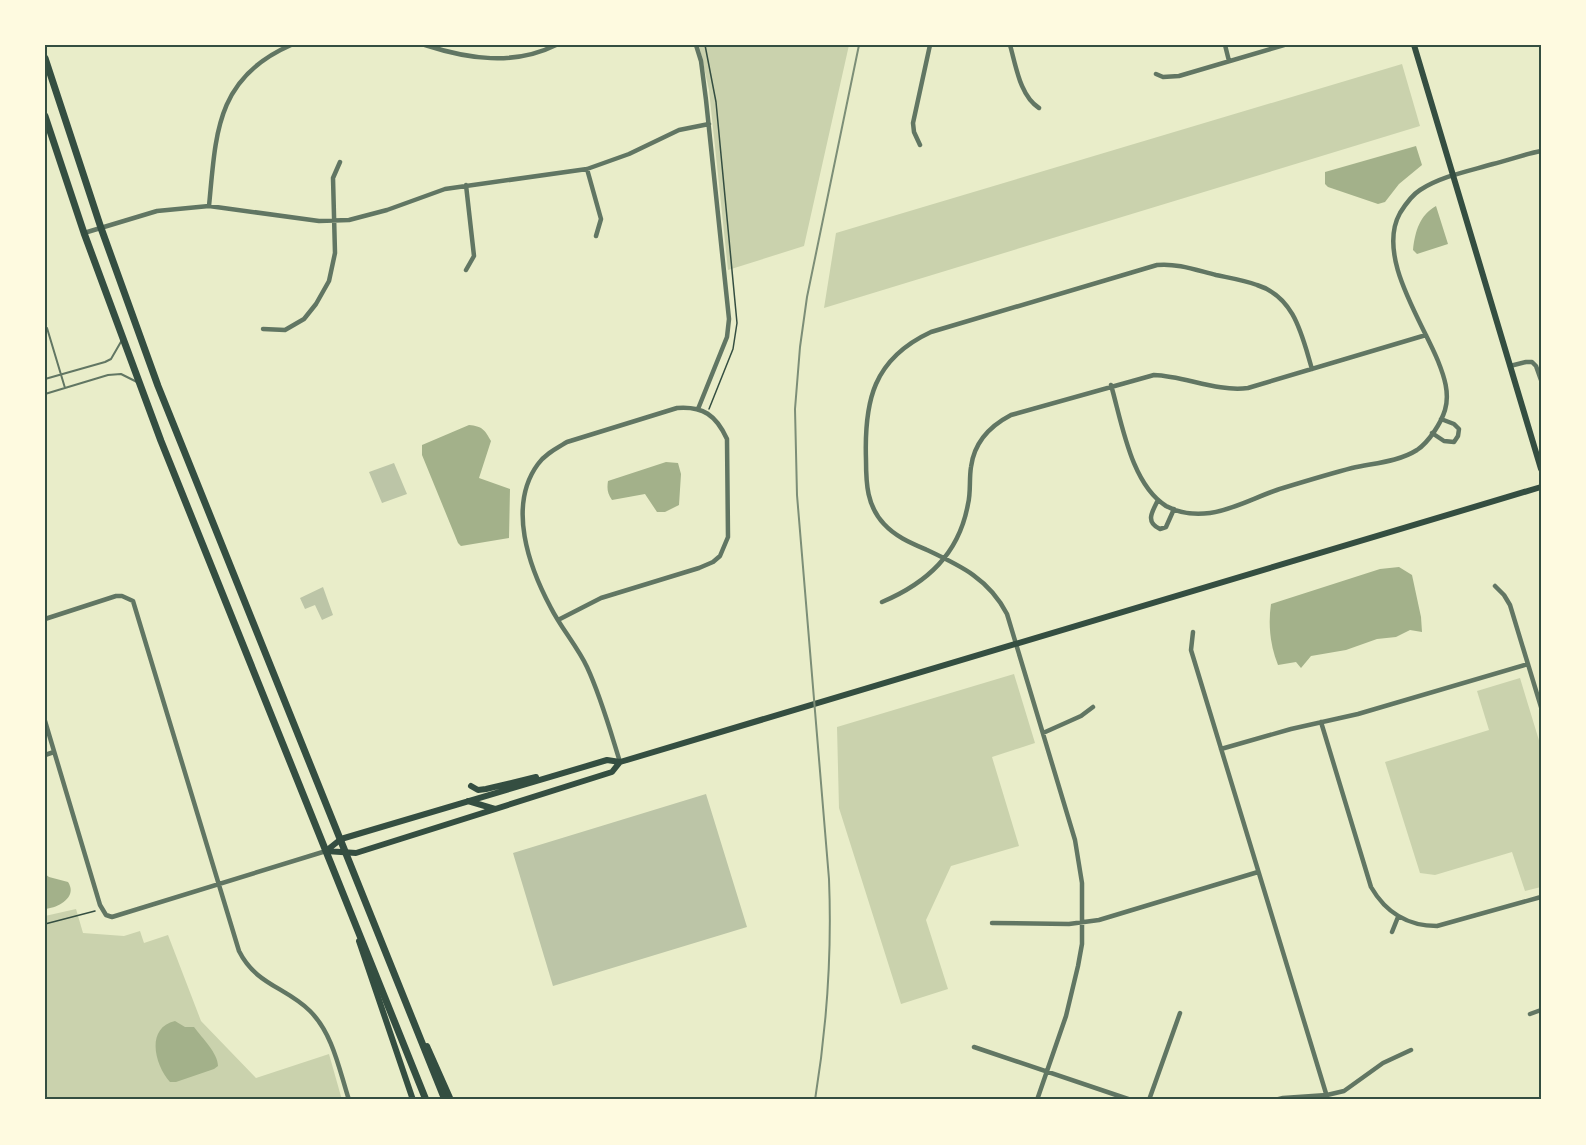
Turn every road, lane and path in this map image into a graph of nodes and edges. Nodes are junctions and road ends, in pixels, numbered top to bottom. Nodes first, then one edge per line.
1 (291, 45) edge
2 (425, 45) edge
3 (556, 45) edge
4 (696, 45) edge
5 (930, 45) edge
6 (1010, 45) edge
7 (1225, 45) edge
8 (1284, 45) edge
9 (1414, 45) edge
10 (45, 58) edge
11 (1229, 61) junction
12 (1156, 74) dead end
13 (1039, 108) dead end
14 (45, 116) edge
15 (709, 124) junction
16 (920, 145) dead end
17 (1541, 151) edge
18 (340, 162) dead end
19 (587, 169) junction
20 (1453, 176) junction
21 (466, 185) junction
22 (209, 206) junction
23 (335, 220) junction
24 (101, 228) junction
25 (84, 233) junction
26 (596, 236) dead end
27 (466, 270) dead end
28 (46, 328) dead end
29 (264, 329) dead end
30 (1426, 335) junction
31 (122, 339) junction
32 (1510, 366) junction
33 (1312, 369) junction
34 (60, 375) junction
35 (45, 379) edge
36 (1541, 380) edge
37 (139, 382) junction
38 (1111, 386) junction
39 (65, 388) junction
40 (45, 394) edge
41 (698, 409) junction
42 (1441, 419) junction
43 (1432, 433) junction
44 (1541, 469) edge
45 (1541, 487) edge
46 (1158, 500) junction
47 (1174, 509) junction
48 (944, 558) junction
49 (1495, 586) dead end
50 (882, 602) dead end
51 (45, 619) edge
52 (558, 620) junction
53 (1193, 632) dead end
54 (1016, 643) junction
55 (1528, 664) junction
56 (1093, 707) dead end
57 (1541, 707) edge
58 (45, 721) edge
59 (1321, 722) junction
60 (1043, 733) junction
61 (1221, 749) junction
62 (54, 752) junction
63 (45, 755) edge
64 (620, 762) junction
65 (557, 775) junction
66 (471, 786) dead end
67 (467, 801) junction
68 (496, 809) junction
69 (341, 839) junction
70 (326, 851) junction
71 (346, 853) junction
72 (1258, 872) junction
73 (220, 885) junction
74 (1541, 897) edge
75 (102, 909) junction
76 (1398, 917) junction
77 (352, 918) junction
78 (1083, 922) junction
79 (992, 923) dead end
80 (45, 924) edge
81 (1392, 932) dead end
82 (394, 974) junction
83 (1541, 1010) edge
84 (1180, 1013) dead end
85 (1530, 1014) dead end
86 (974, 1047) dead end
87 (1411, 1050) dead end
88 (1047, 1071) junction
89 (1327, 1098) edge
90 (349, 1100) edge
91 (413, 1100) edge
92 (426, 1100) edge
93 (445, 1100) edge
94 (451, 1100) edge
95 (1037, 1100) edge
96 (1131, 1100) edge
97 (1149, 1100) edge
98 (1275, 1100) edge

1 - 22 street
2 - 3 street
4 - 15 street
5 - 16 street
6 - 13 street
7 - 11 street
8 - 11 street
9 - 20 main road
10 - 24 main road
11 - 12 street
14 - 25 main road
15 - 19 street
15 - 41 street
17 - 20 street
18 - 23 street
19 - 21 street
19 - 26 street
20 - 30 street
20 - 32 main road
21 - 23 street
21 - 27 street
22 - 23 street
22 - 24 street
23 - 29 street
24 - 25 street
24 - 69 main road
25 - 31 main road
28 - 34 lane
30 - 33 street
30 - 42 street
31 - 34 lane
31 - 37 main road
32 - 36 street
32 - 44 main road
33 - 38 street
33 - 48 street
34 - 35 lane
34 - 39 lane
37 - 39 lane
37 - 70 main road
38 - 46 street
38 - 48 street
39 - 40 lane
41 - 52 street
41 - 52 street
42 - 43 street
42 - 43 street
43 - 47 street
45 - 54 main road
46 - 47 street
46 - 47 street
48 - 50 street
48 - 54 street
49 - 55 street
51 - 73 street
52 - 64 street
53 - 61 street
54 - 60 street
54 - 64 main road
55 - 57 street
55 - 59 street
56 - 60 street
58 - 62 street
59 - 61 street
59 - 76 street
60 - 78 street
61 - 72 street
62 - 63 street
62 - 75 street
64 - 65 main road
64 - 68 main road
65 - 66 main road
65 - 67 main road
67 - 68 main road
67 - 69 main road
68 - 71 main road
69 - 70 main road
69 - 71 main road
70 - 71 main road
70 - 73 street
70 - 77 main road
71 - 82 main road
72 - 78 street
72 - 89 street
73 - 75 street
73 - 90 street
74 - 76 street
75 - 80 path
76 - 81 street
77 - 91 main road
77 - 92 main road
78 - 79 street
78 - 88 street
82 - 93 main road
82 - 94 main road
83 - 85 street
84 - 97 street
86 - 88 street
87 - 89 street
88 - 95 street
88 - 96 street
89 - 98 street

